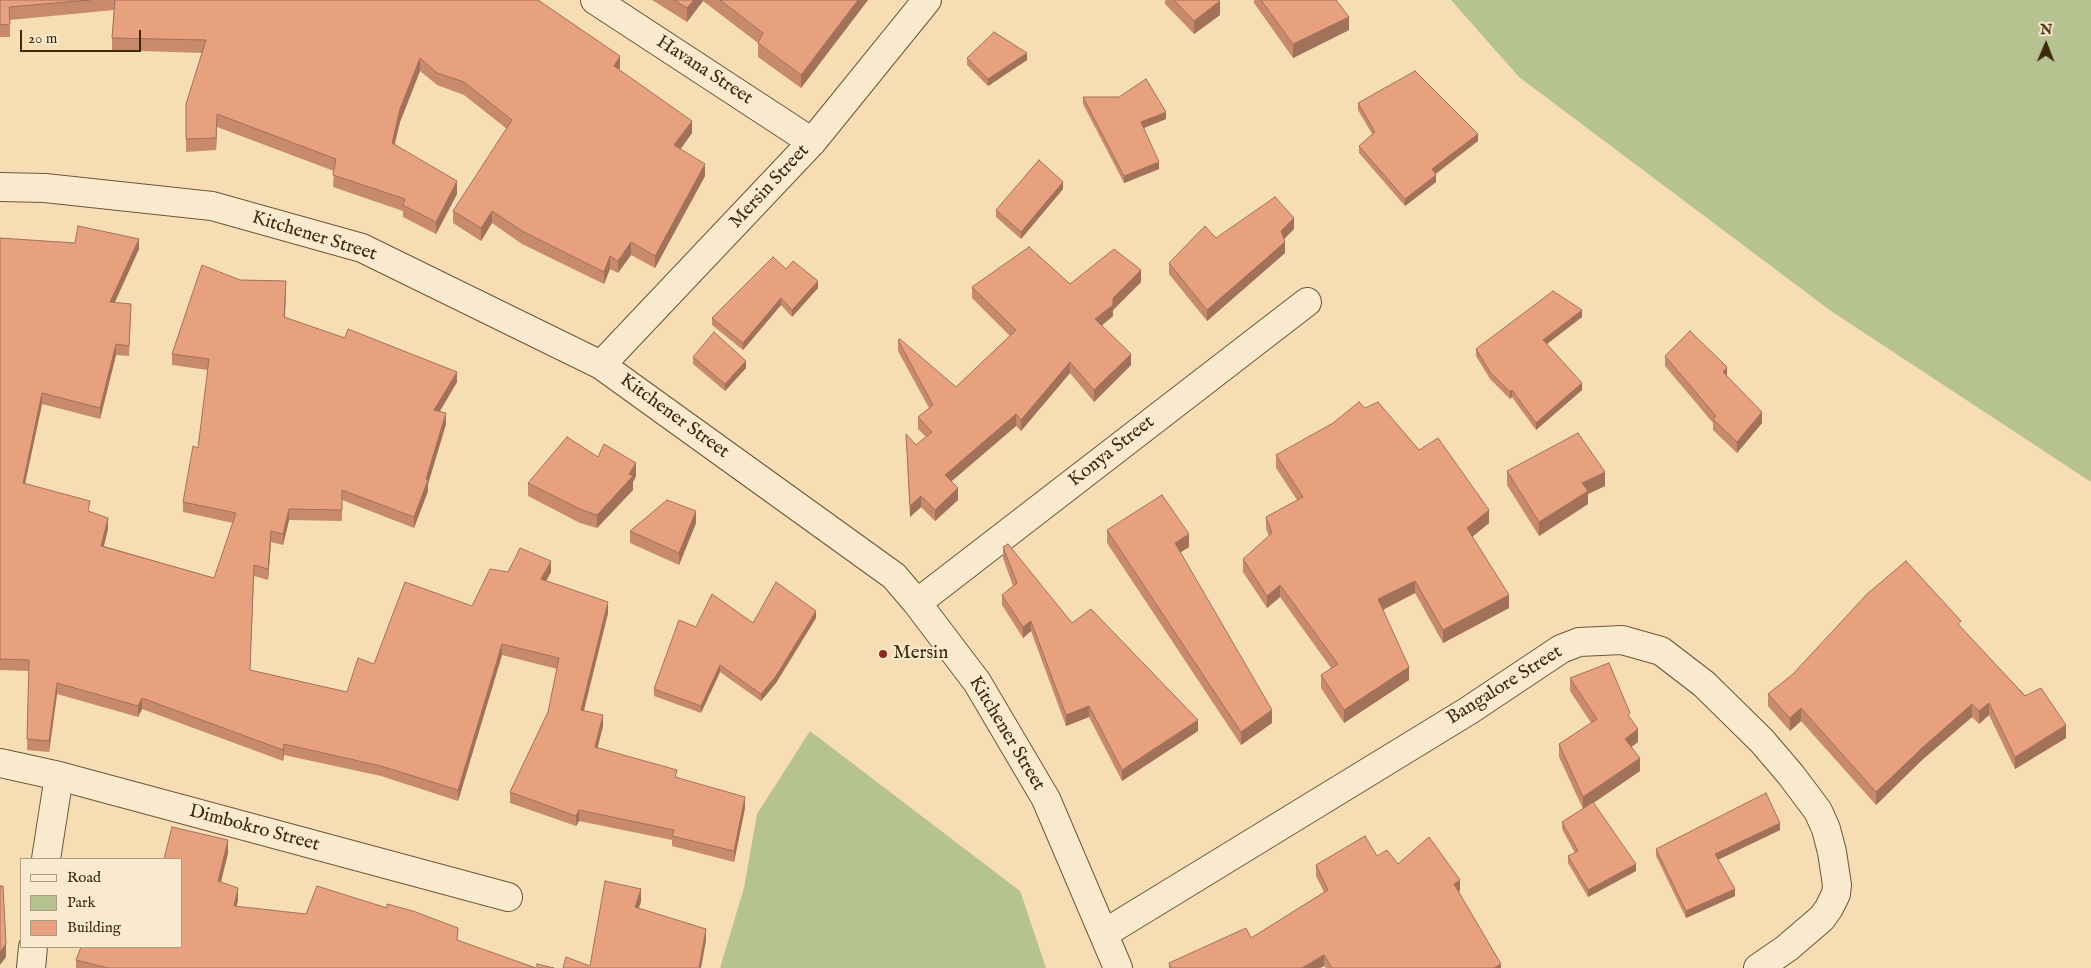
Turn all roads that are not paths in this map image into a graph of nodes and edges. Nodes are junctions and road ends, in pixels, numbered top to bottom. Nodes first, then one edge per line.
1 (595, 0) edge
2 (927, 0) edge
3 (812, 142) junction
4 (0, 187) edge
5 (1307, 302) dead end
6 (601, 365) junction
7 (917, 603) junction
8 (0, 763) edge
9 (59, 776) junction
10 (46, 858) edge
11 (508, 897) dead end
12 (1105, 934) junction
13 (33, 948) edge
14 (31, 968) edge
15 (1118, 968) edge
16 (1758, 968) edge

1 - 3 street, Havana Street
2 - 3 street, Mersin Street
3 - 6 street, Mersin Street
4 - 6 street, Kitchener Street
5 - 7 street, Konya Street
6 - 7 street, Kitchener Street
7 - 12 street, Kitchener Street
8 - 9 street, Dimbokro Street
9 - 10 street
9 - 11 street, Dimbokro Street
12 - 15 street, Kitchener Street
12 - 16 street, Bangalore Street
13 - 14 street

